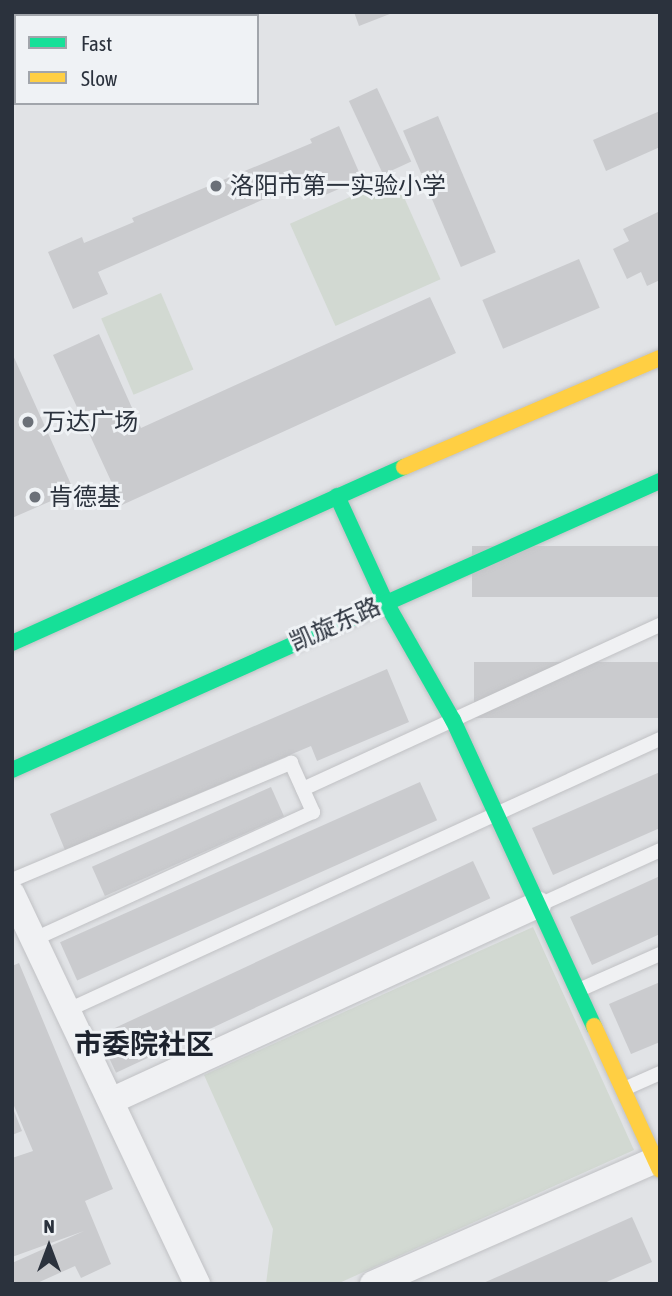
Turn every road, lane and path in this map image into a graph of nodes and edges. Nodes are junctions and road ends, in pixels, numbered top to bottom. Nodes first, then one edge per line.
1 (660, 358) edge
2 (660, 481) edge
3 (337, 496) junction
4 (385, 601) junction
5 (660, 625) edge
6 (12, 643) edge
7 (453, 720) junction
8 (660, 739) edge
9 (12, 770) edge
10 (303, 789) junction
11 (495, 812) junction
12 (660, 850) edge
13 (12, 880) edge
14 (12, 894) edge
15 (538, 905) junction
16 (34, 939) junction
17 (660, 954) edge
18 (578, 990) junction
19 (68, 1010) junction
20 (660, 1073) edge
21 (623, 1089) junction
22 (111, 1101) junction
23 (658, 1165) edge
24 (197, 1284) edge
25 (373, 1284) edge

1 - 3 main road
2 - 4 main road, 凯旋东路
3 - 4 main road
3 - 6 main road
4 - 7 main road
4 - 9 main road, 凯旋东路
5 - 7 lane
7 - 10 lane
7 - 11 main road
8 - 11 lane
10 - 13 lane
10 - 16 lane
11 - 15 main road
11 - 19 lane
12 - 15 lane
14 - 16 street
15 - 18 main road
15 - 22 street
16 - 19 street
17 - 18 lane
18 - 21 main road
19 - 22 street
20 - 21 lane
21 - 23 main road
22 - 24 street
23 - 25 street

